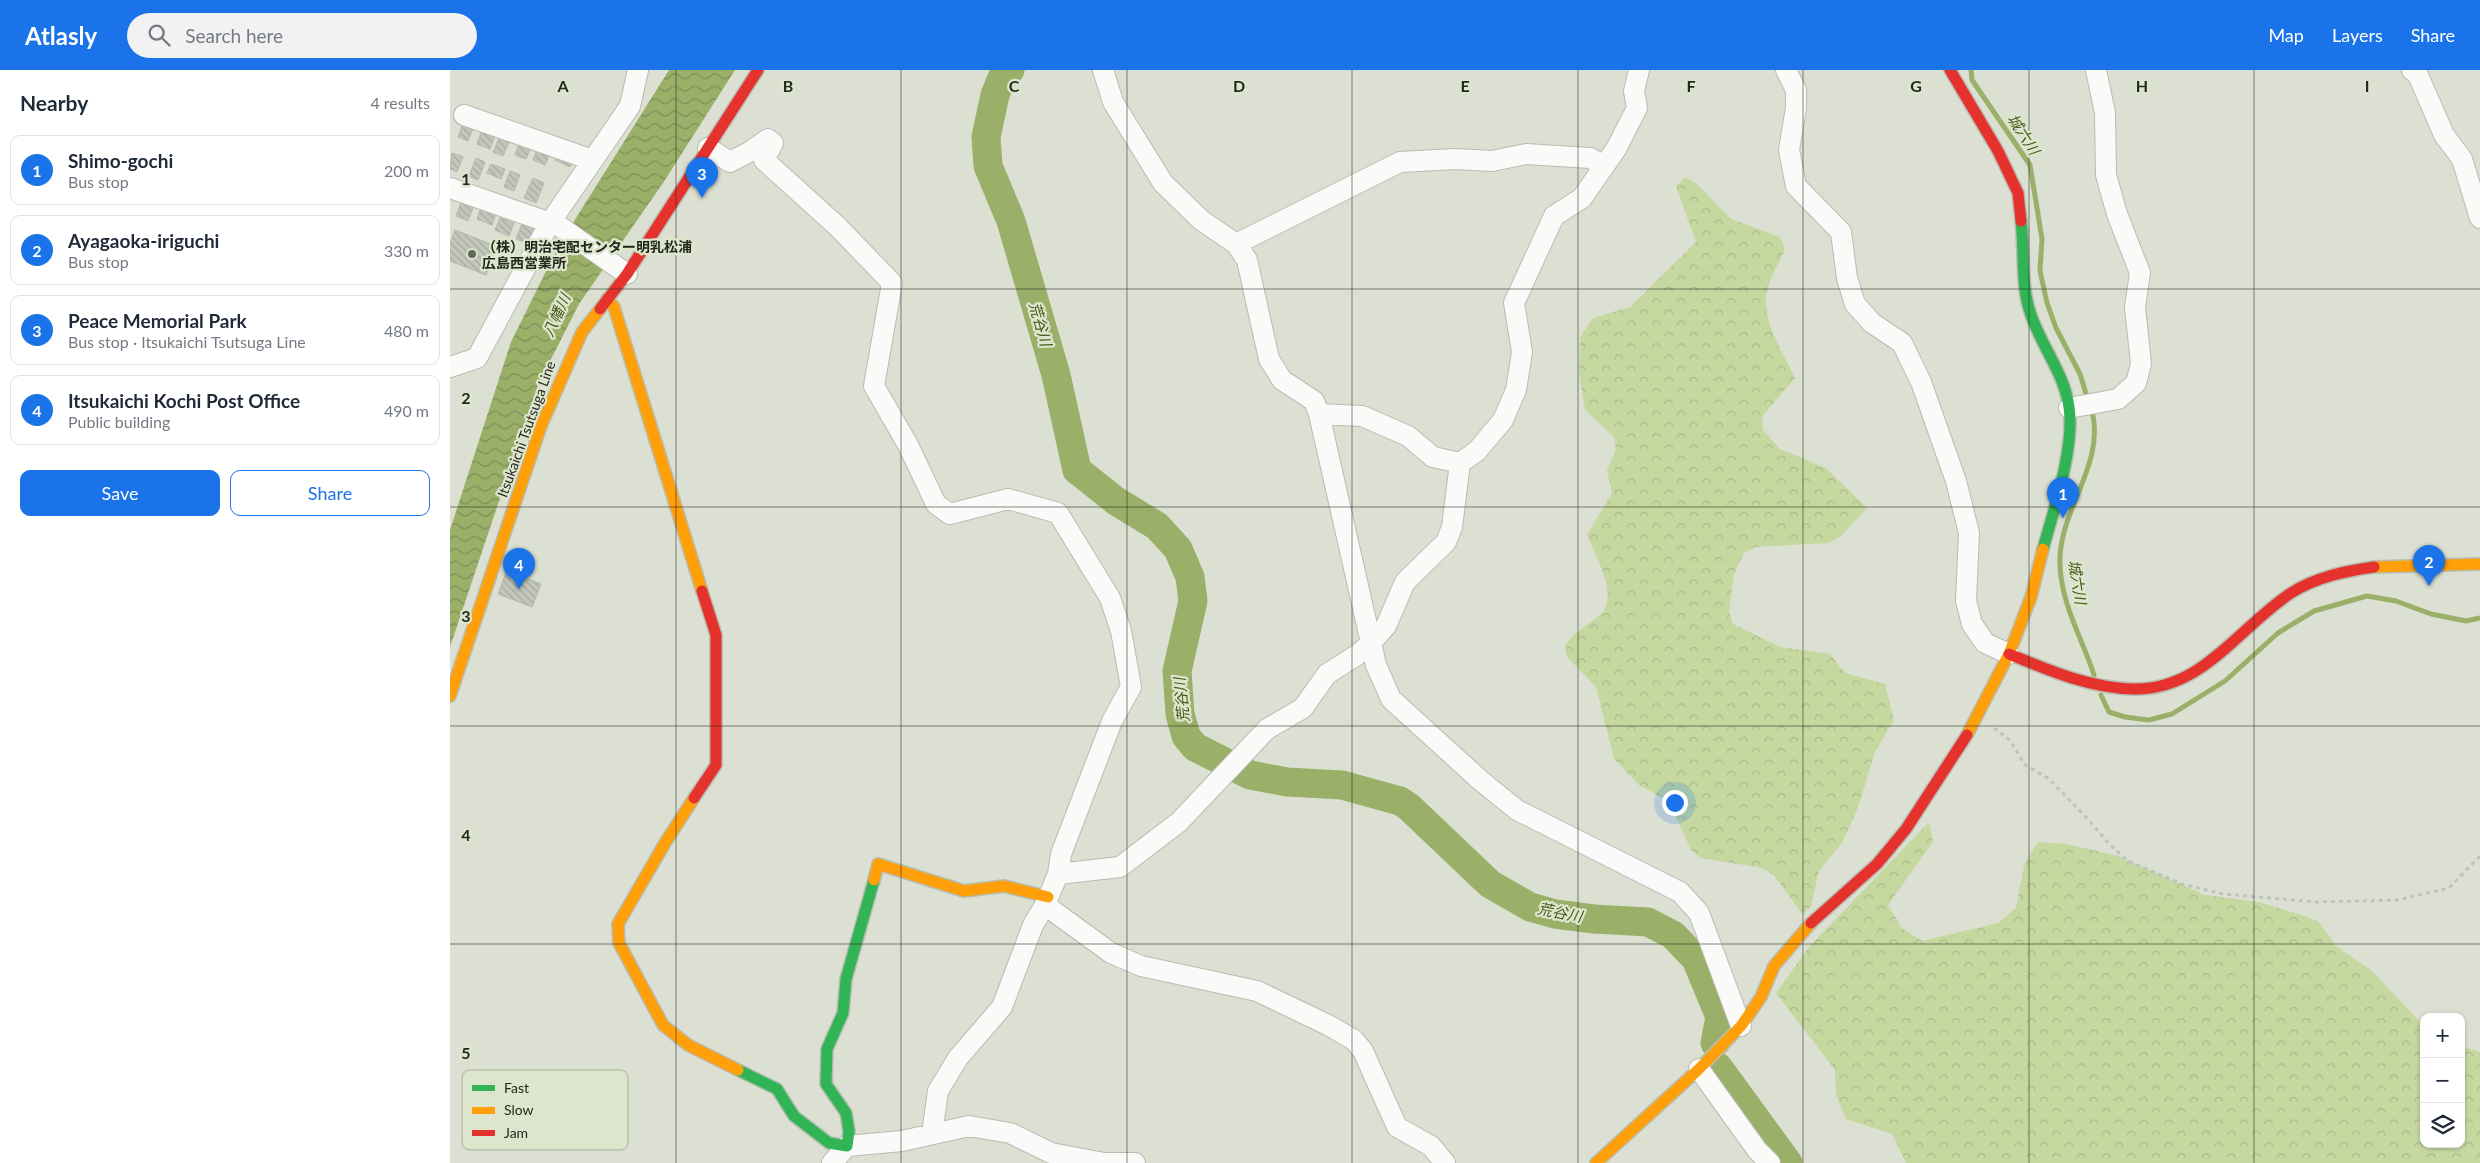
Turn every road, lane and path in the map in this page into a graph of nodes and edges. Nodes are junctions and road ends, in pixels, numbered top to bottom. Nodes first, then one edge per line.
1 (638, 70) edge
2 (758, 70) edge
3 (1104, 70) edge
4 (1638, 70) edge
5 (1786, 70) edge
6 (1950, 70) edge
7 (2096, 70) edge
8 (2412, 70) edge
9 (464, 115) dead end
10 (708, 148) junction
11 (592, 160) junction
12 (1603, 165) junction
13 (450, 188) edge
14 (2480, 218) edge
15 (554, 225) junction
16 (1236, 244) junction
17 (622, 270) junction
18 (613, 300) junction
19 (450, 367) edge
20 (2073, 407) junction
21 (1319, 414) junction
22 (1460, 463) junction
23 (2480, 564) edge
24 (1370, 643) junction
25 (2008, 654) junction
26 (450, 696) edge
27 (1977, 714) junction
28 (2480, 856) edge
29 (1058, 874) junction
30 (1047, 901) junction
31 (1741, 1026) junction
32 (1699, 1069) junction
33 (932, 1134) junction
34 (847, 1146) junction
35 (832, 1163) edge
36 (1135, 1163) edge
37 (1445, 1163) edge
38 (1596, 1163) edge
39 (1770, 1163) edge

1 - 11 street
2 - 10 street, Itsukaichi Tsutsuga Line
3 - 16 street
4 - 12 street
5 - 25 street
6 - 20 street
7 - 20 street
8 - 14 street
9 - 11 street
10 - 17 street, Itsukaichi Tsutsuga Line
10 - 29 street
11 - 15 street
12 - 16 street
12 - 22 street
13 - 15 street
15 - 17 street
15 - 19 street
16 - 21 street
17 - 18 street, Itsukaichi Tsutsuga Line
18 - 26 street, Itsukaichi Tsutsuga Line
18 - 34 street
20 - 25 street
21 - 22 street
21 - 24 street
22 - 24 street
23 - 25 street
24 - 29 street
24 - 31 street
25 - 27 street
27 - 28 path
27 - 31 street
29 - 30 street
30 - 33 street
30 - 34 street
30 - 37 street
31 - 32 street
32 - 38 street
32 - 39 street
33 - 34 street
33 - 36 street
34 - 35 street

